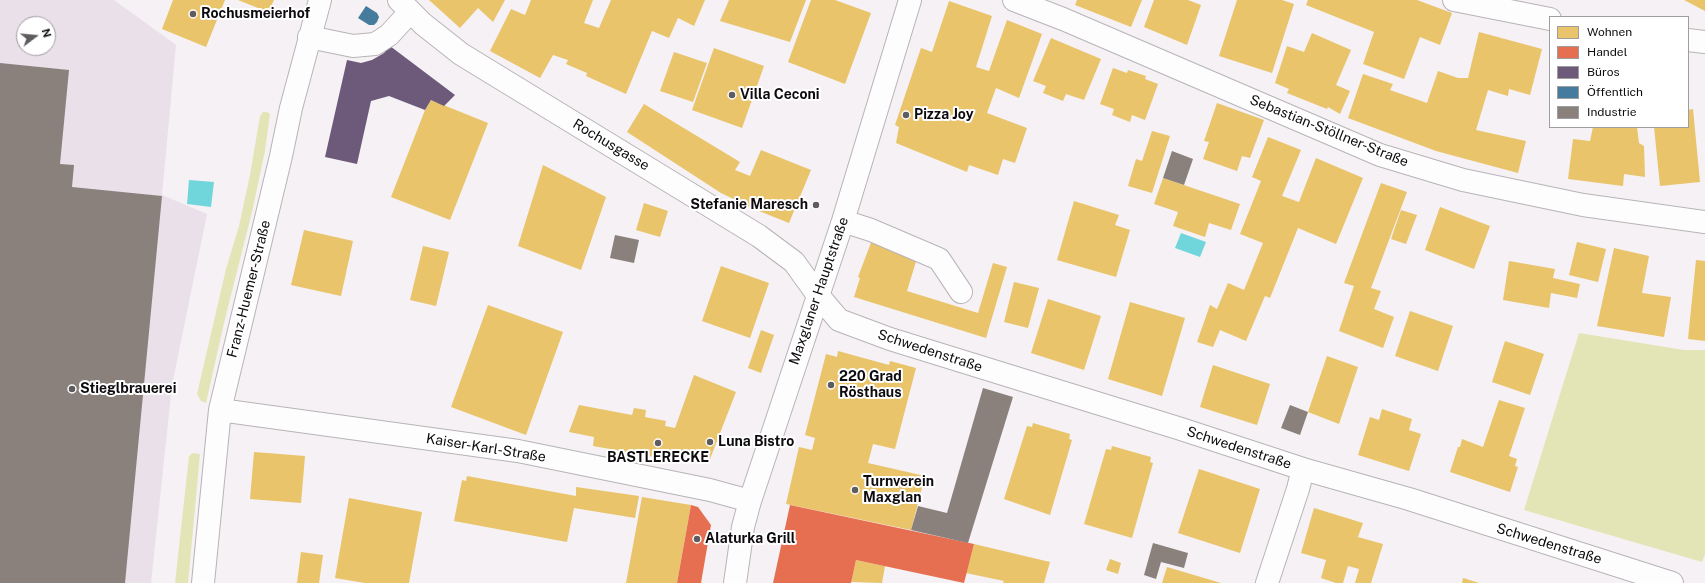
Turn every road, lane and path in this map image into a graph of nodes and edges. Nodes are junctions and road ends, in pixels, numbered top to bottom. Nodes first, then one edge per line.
1 (320, 0) edge
2 (910, 0) edge
3 (1014, 0) edge
4 (1454, 0) edge
5 (404, 6) edge
6 (1549, 19) edge
7 (309, 37) junction
8 (1689, 40) edge
9 (1705, 42) edge
10 (843, 221) junction
11 (1705, 222) edge
12 (961, 292) dead end
13 (818, 294) junction
14 (220, 410) junction
15 (1303, 469) junction
16 (750, 501) junction
17 (203, 583) edge
18 (735, 583) edge
19 (1267, 583) edge
20 (1672, 583) edge

1 - 7 street, Franz-Huemer-Straße
2 - 10 street, Maxglaner Hauptstraße
3 - 11 street, Sebastian-Stöllner-Straße
4 - 6 street
5 - 7 street
5 - 13 street, Rochusgasse
7 - 14 street, Franz-Huemer-Straße
8 - 9 street
10 - 12 street
10 - 13 street, Maxglaner Hauptstraße
13 - 15 street, Schwedenstraße
13 - 16 street, Maxglaner Hauptstraße
14 - 16 street, Kaiser-Karl-Straße
14 - 17 street, Franz-Huemer-Straße
15 - 19 street
15 - 20 street, Schwedenstraße
16 - 18 street, Maxglaner Hauptstraße

